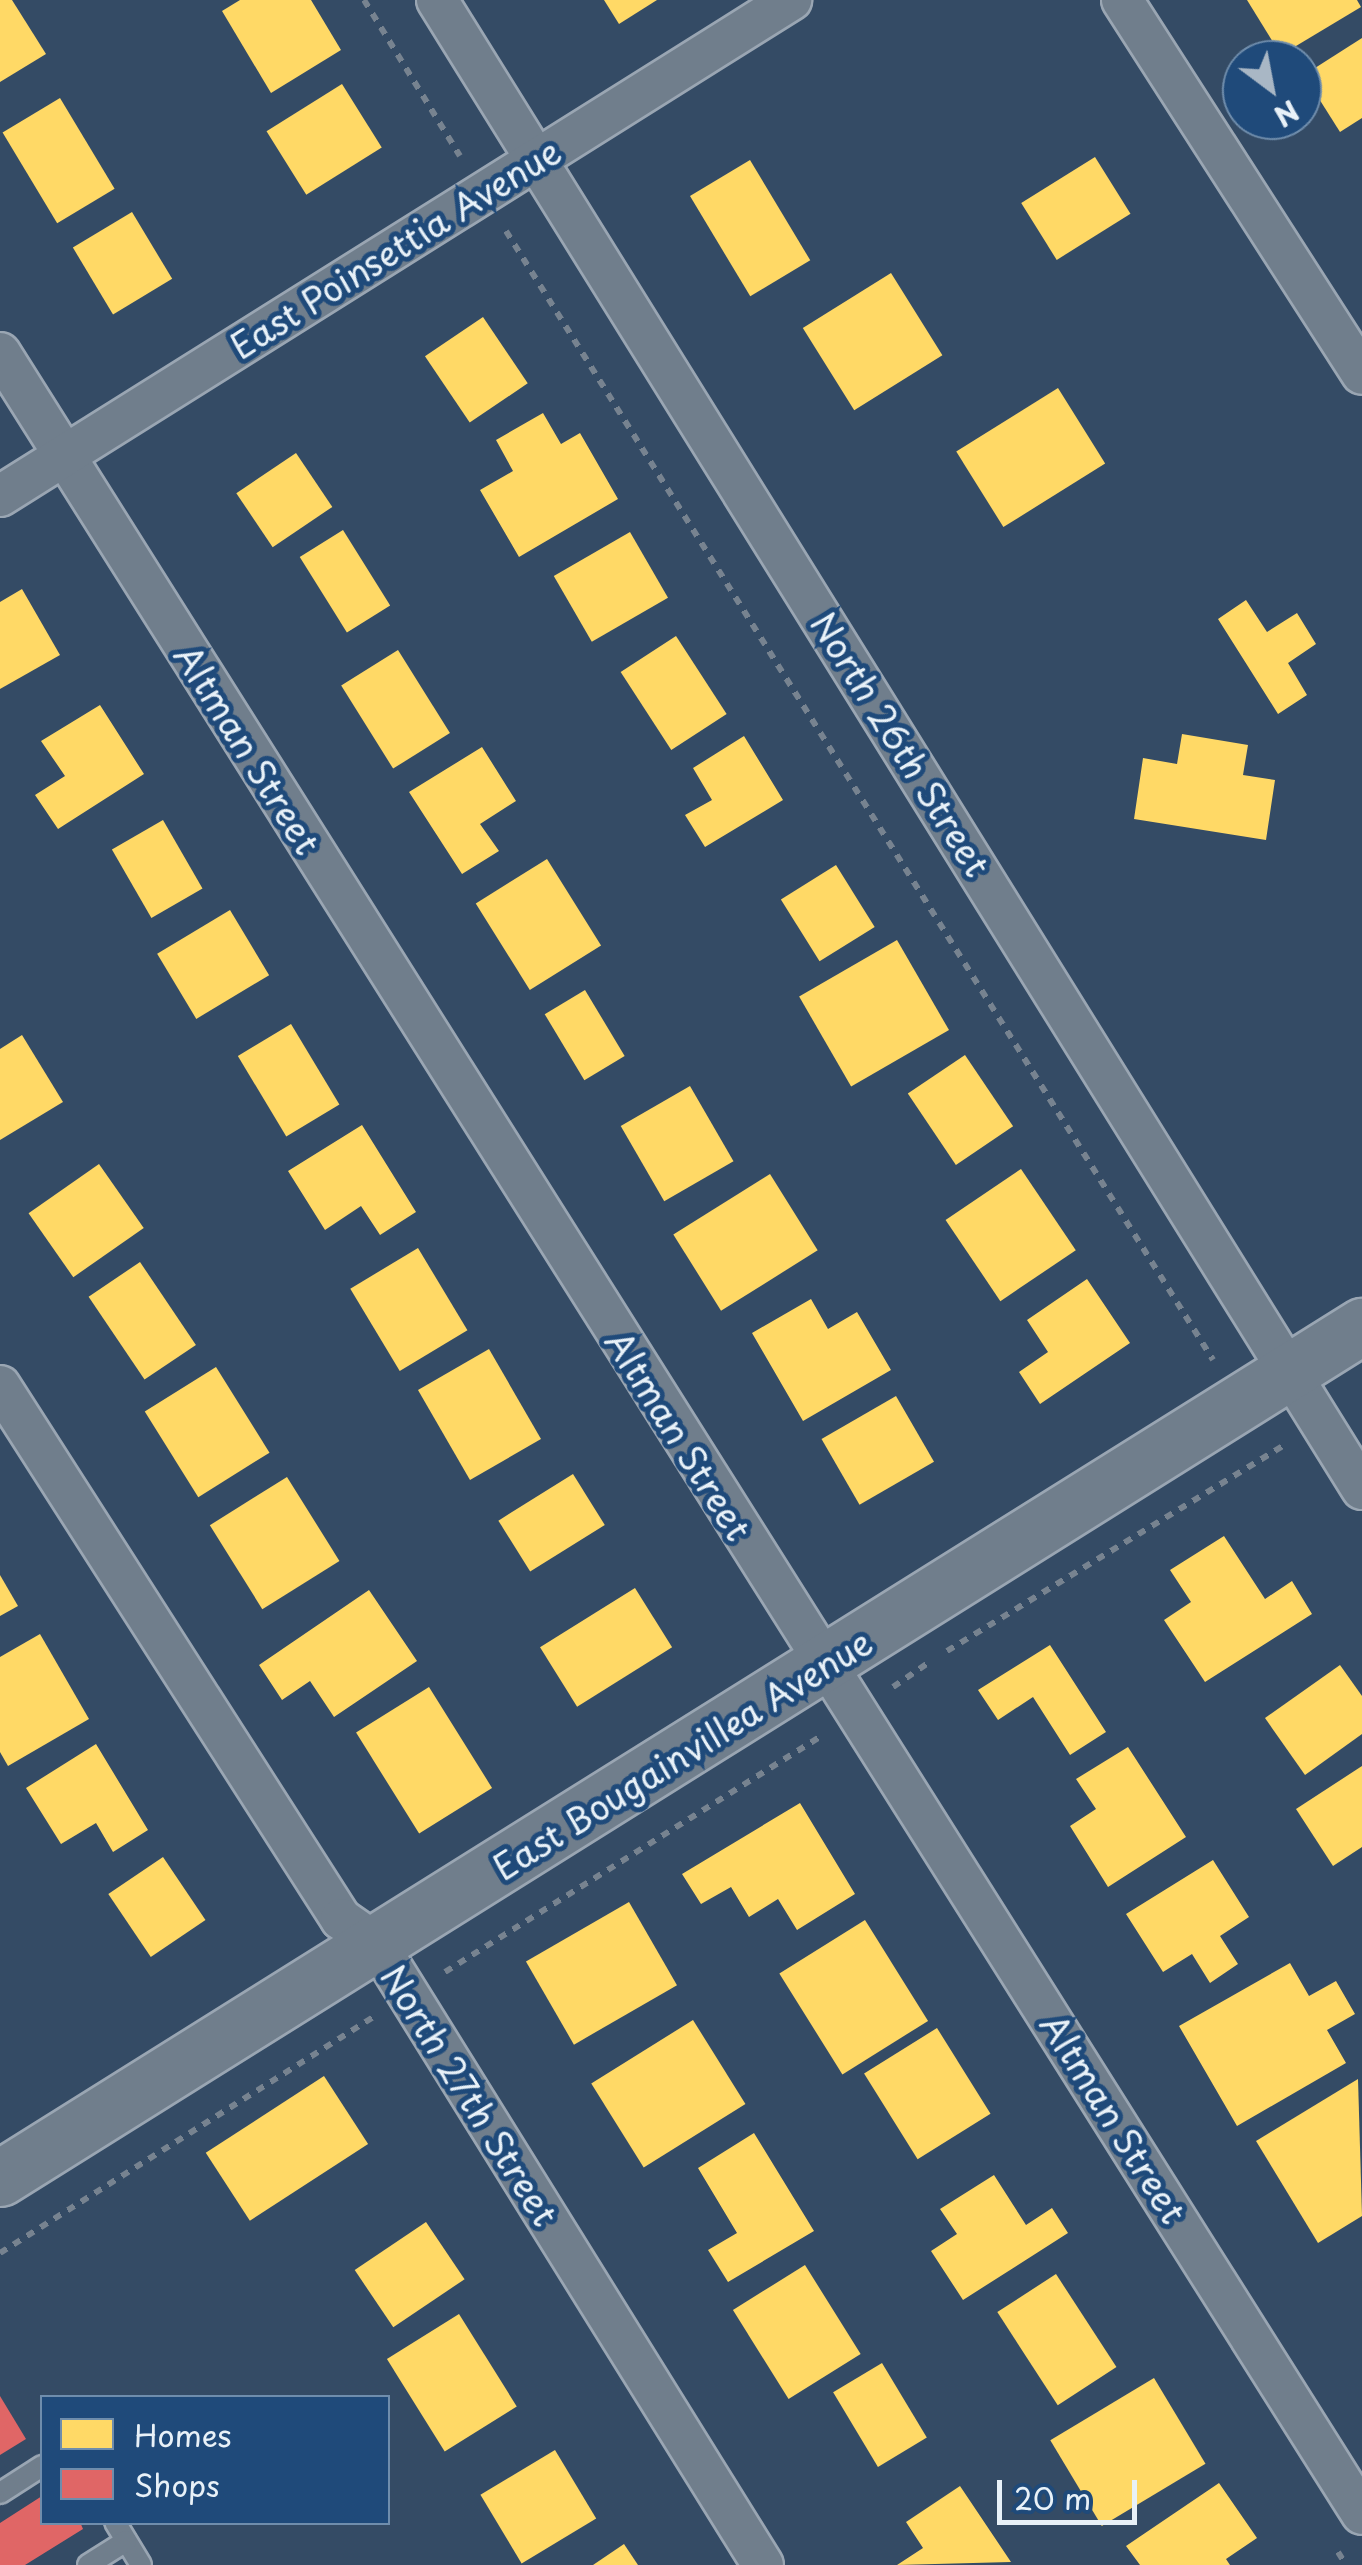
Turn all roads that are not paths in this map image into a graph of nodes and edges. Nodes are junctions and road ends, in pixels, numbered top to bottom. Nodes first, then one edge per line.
1 (438, 0) edge
2 (790, 0) edge
3 (1122, 0) edge
4 (537, 160) junction
5 (0, 353) edge
6 (1362, 374) edge
7 (64, 455) junction
8 (0, 496) edge
9 (1362, 1326) edge
10 (1291, 1371) junction
11 (0, 1386) edge
12 (1362, 1490) edge
13 (824, 1666) junction
14 (377, 1944) junction
15 (0, 2178) edge
16 (40, 2467) edge
17 (0, 2492) edge
18 (1362, 2514) edge
19 (116, 2525) edge
20 (126, 2542) junction
21 (88, 2565) edge
22 (141, 2565) edge
23 (763, 2565) edge

1 - 4 street, North 26th Street
2 - 4 street, East Poinsettia Avenue
3 - 6 street
4 - 7 street, East Poinsettia Avenue
4 - 10 street, North 26th Street
5 - 7 street, Altman Street
7 - 8 street, East Poinsettia Avenue
7 - 13 street, Altman Street
9 - 10 street, East Bougainvillea Avenue
10 - 12 street, North 26th Street
10 - 13 street, East Bougainvillea Avenue
11 - 14 street, North 27th Street
13 - 14 street, East Bougainvillea Avenue
13 - 18 street, Altman Street
14 - 15 street, East Bougainvillea Avenue
14 - 23 street, North 27th Street
16 - 17 lane
19 - 20 lane
20 - 21 lane
20 - 22 lane

